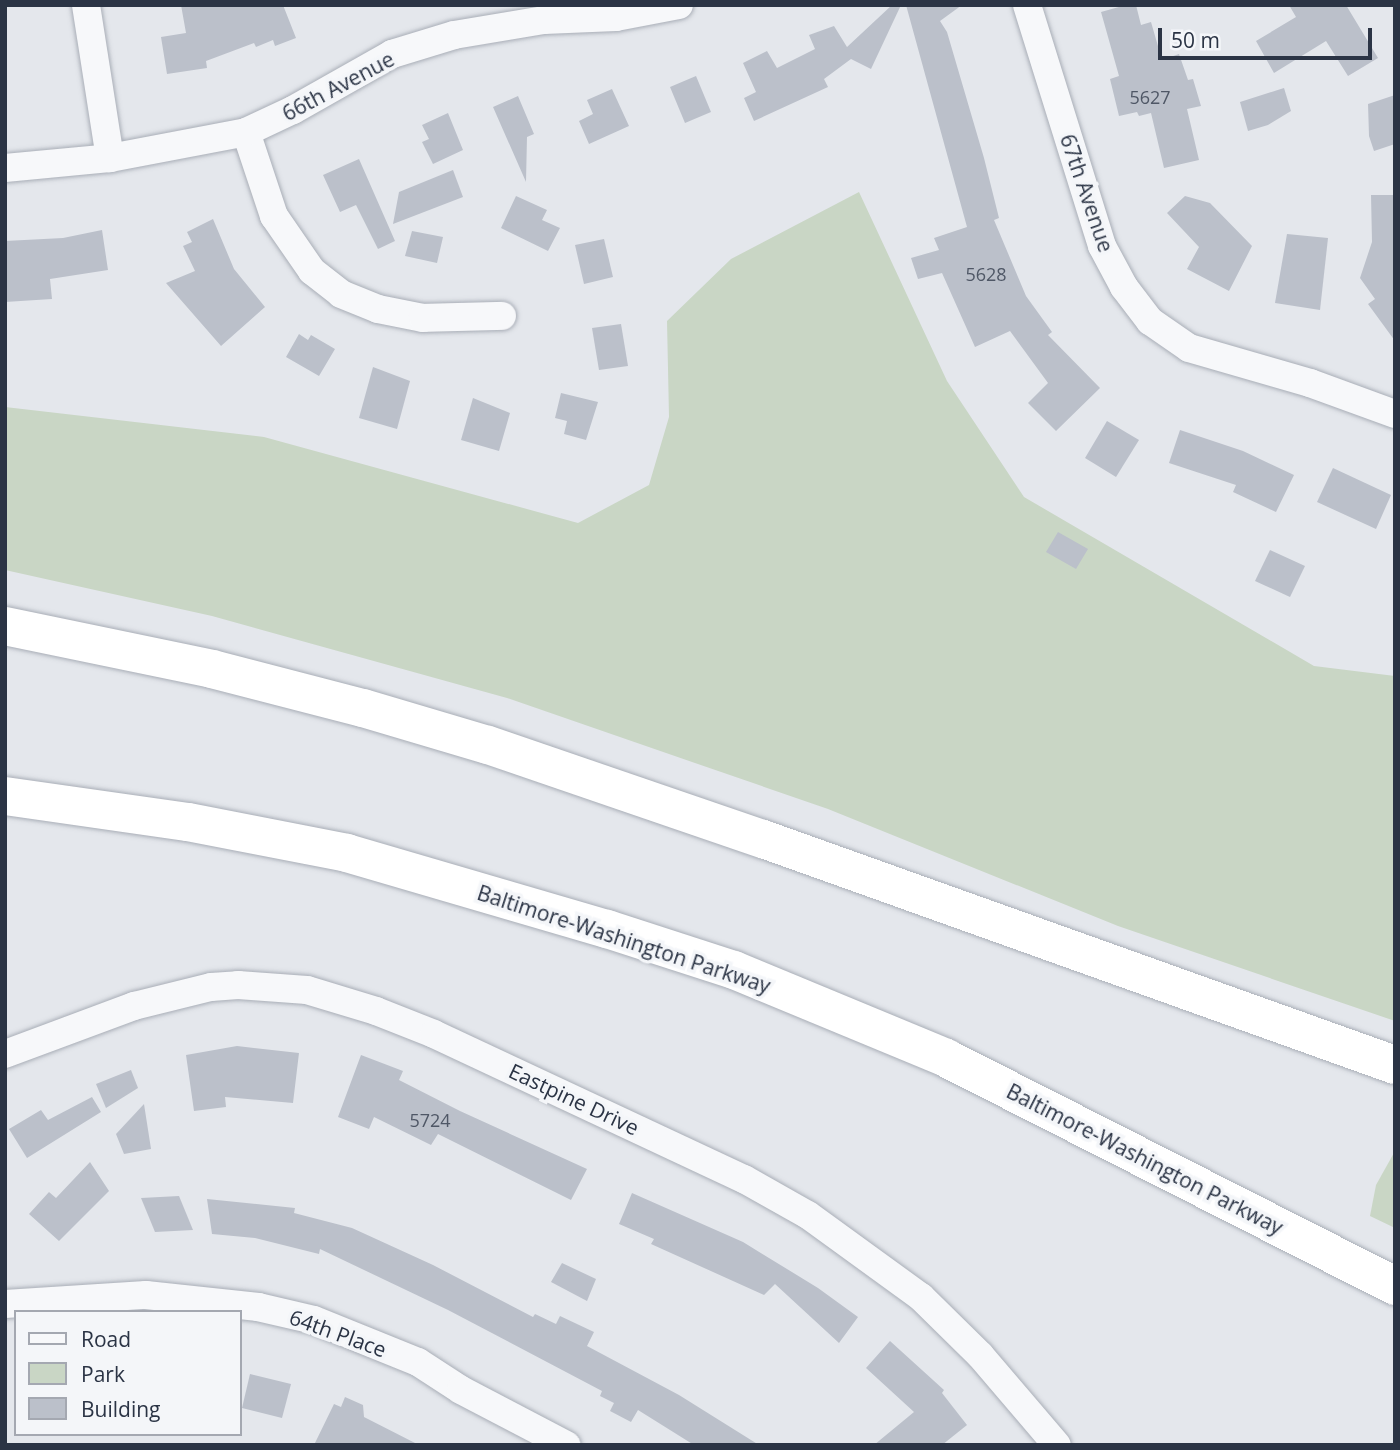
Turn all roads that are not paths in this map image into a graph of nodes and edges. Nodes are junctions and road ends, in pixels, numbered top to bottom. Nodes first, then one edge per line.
1 (86, 5) edge
2 (679, 5) edge
3 (1027, 5) edge
4 (246, 132) junction
5 (110, 158) junction
6 (5, 168) edge
7 (502, 316) dead end
8 (1395, 414) edge
9 (13, 627) edge
10 (5, 796) edge
11 (5, 815) edge
12 (188, 822) junction
13 (5, 1054) edge
14 (1395, 1065) edge
15 (1395, 1286) edge
16 (5, 1304) edge
17 (566, 1445) edge
18 (1057, 1445) edge

1 - 5 street
2 - 4 street, 66th Avenue
3 - 8 street, 67th Avenue
4 - 5 street, 66th Avenue
4 - 7 street
5 - 6 street, 66th Avenue
9 - 14 highway
10 - 12 highway, Baltimore-Washington Parkway
11 - 12 highway
12 - 15 highway, Baltimore-Washington Parkway
13 - 18 street, Eastpine Drive
16 - 17 street, 64th Place

